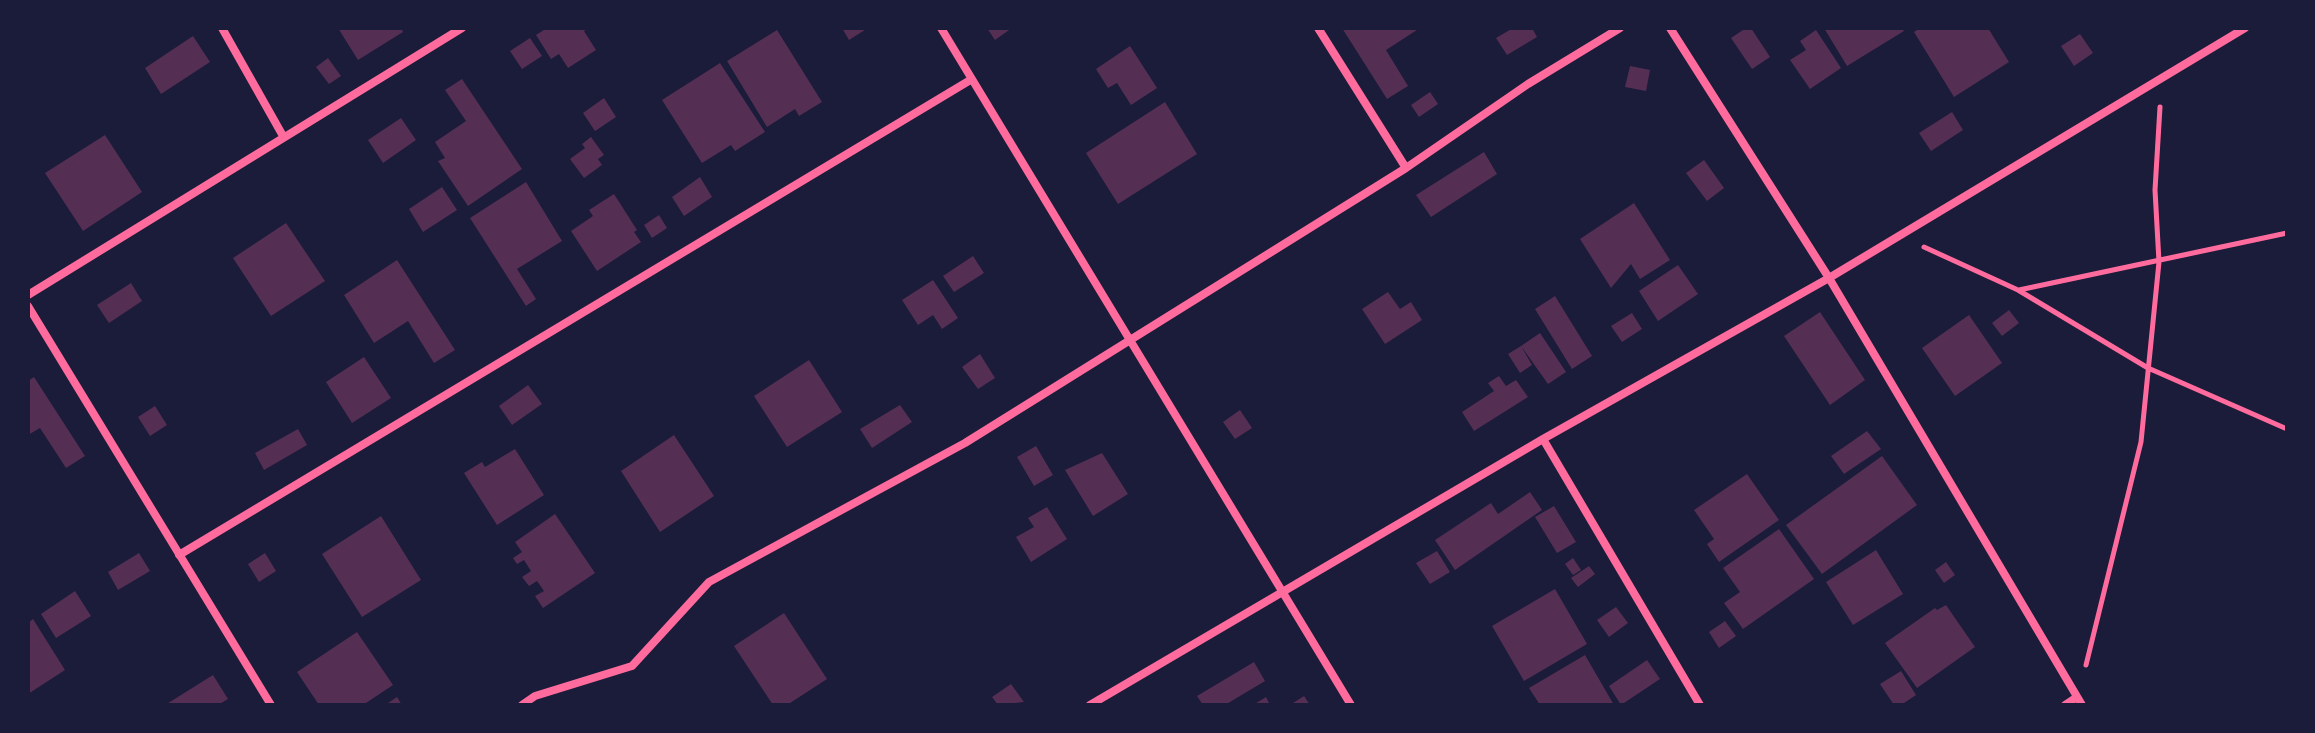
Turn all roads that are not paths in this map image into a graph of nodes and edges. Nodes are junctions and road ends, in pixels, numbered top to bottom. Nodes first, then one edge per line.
1 (222, 28) edge
2 (462, 28) edge
3 (941, 28) edge
4 (1318, 28) edge
5 (1620, 28) edge
6 (1670, 28) edge
7 (2245, 28) edge
8 (972, 79) junction
9 (283, 136) junction
10 (1406, 168) junction
11 (1829, 278) junction
12 (28, 295) edge
13 (28, 306) edge
14 (1130, 340) junction
15 (1543, 439) junction
16 (179, 555) junction
17 (1285, 592) junction
18 (2079, 701) edge
19 (271, 705) edge
20 (522, 705) edge
21 (1090, 705) edge
22 (1351, 705) edge
23 (1700, 705) edge
24 (2065, 705) edge

1 - 9 street
2 - 9 street
3 - 8 street
4 - 10 street
5 - 10 street
6 - 11 street
7 - 11 street
8 - 14 street
8 - 16 street
9 - 12 street
10 - 14 street
11 - 15 street
11 - 18 street
13 - 16 street
14 - 17 street
14 - 20 street
15 - 17 street
15 - 23 street
16 - 19 street
17 - 21 street
17 - 22 street
18 - 24 street

